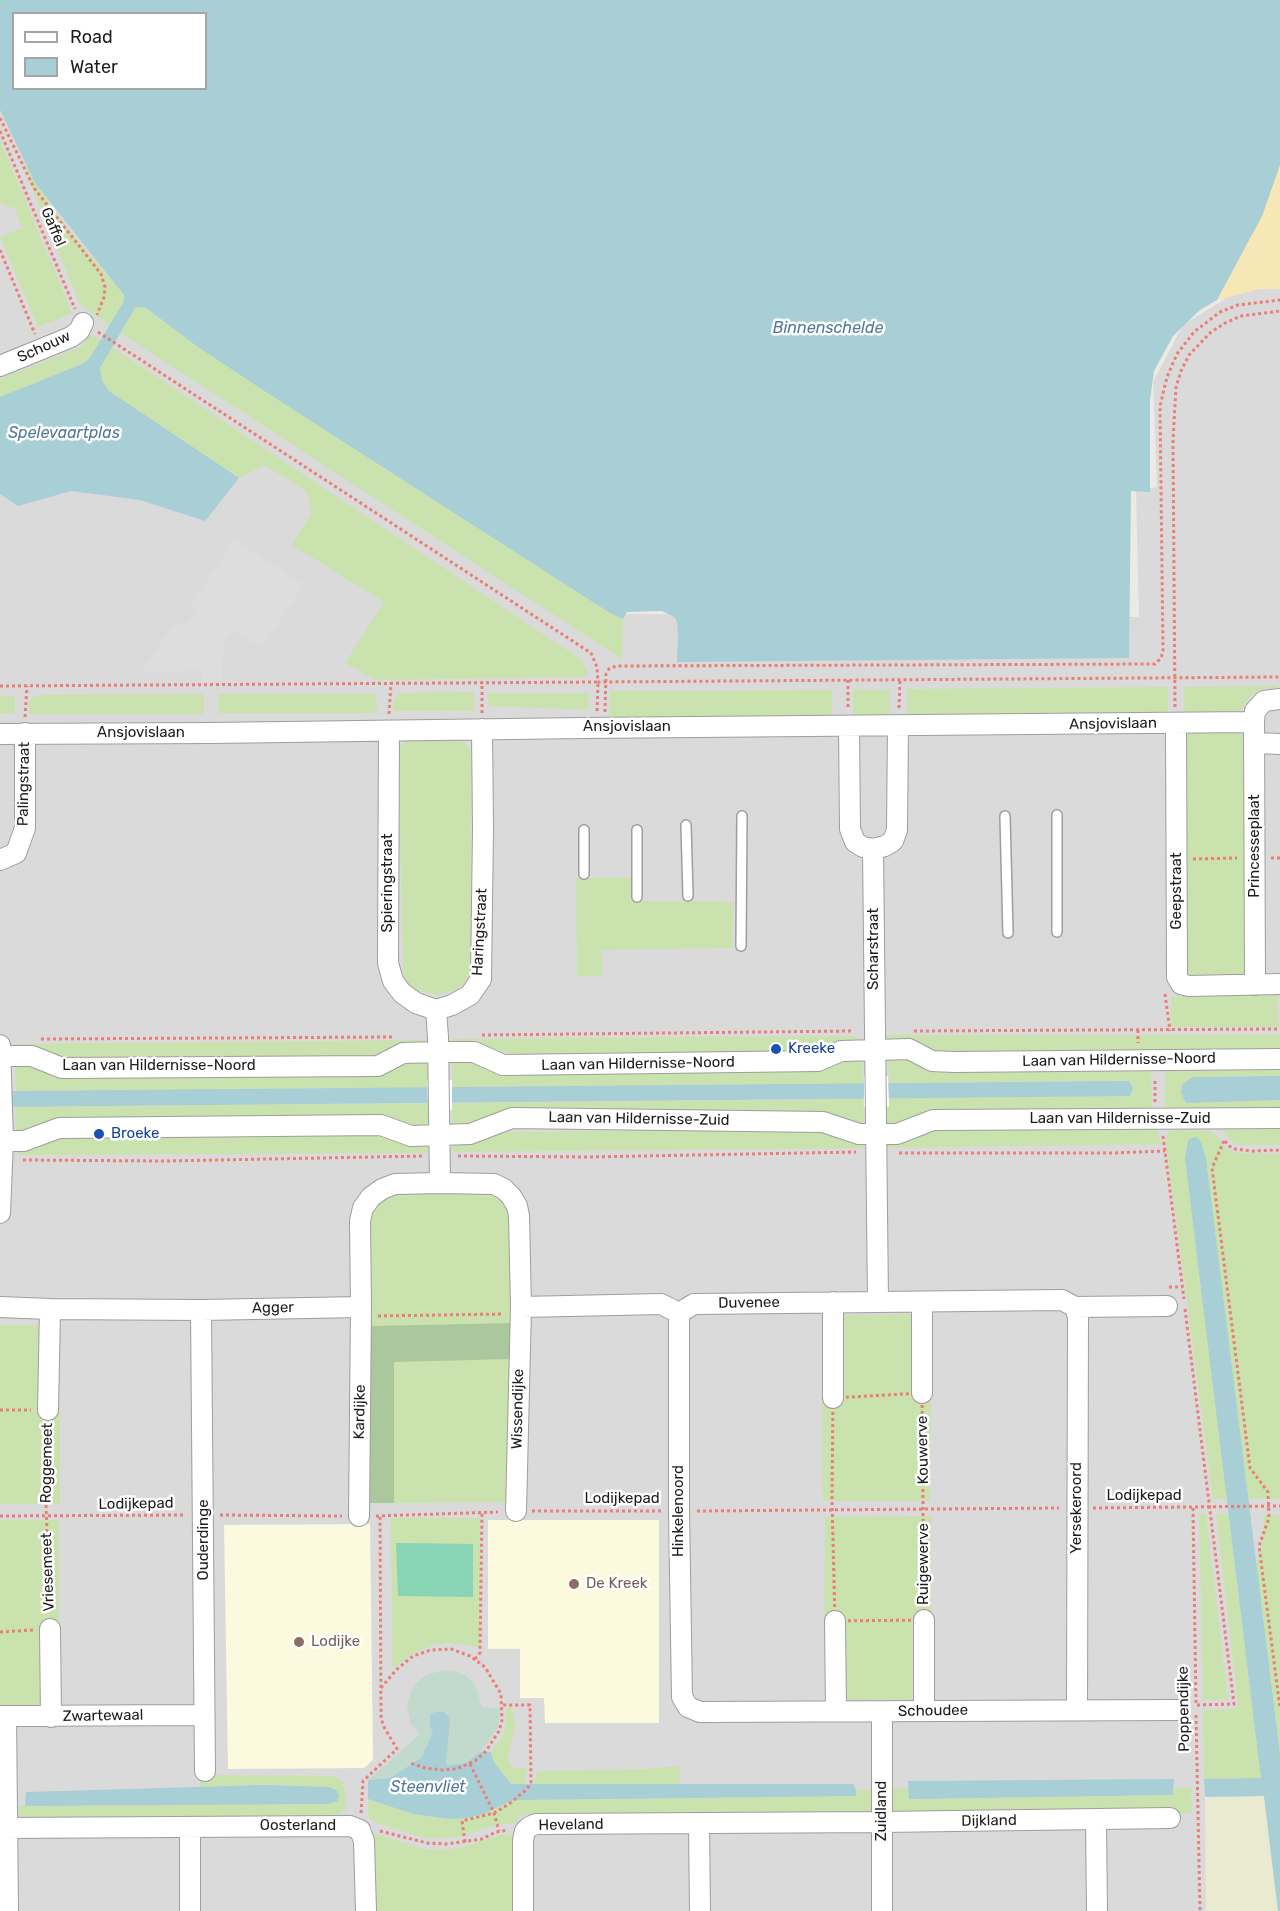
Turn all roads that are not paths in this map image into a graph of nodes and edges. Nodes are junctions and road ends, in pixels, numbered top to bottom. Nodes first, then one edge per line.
1 (87, 325) road end
2 (0, 366) edge
3 (1280, 699) edge
4 (1254, 722) junction
5 (22, 724) junction
6 (1176, 724) junction
7 (849, 726) junction
8 (898, 726) junction
9 (482, 729) junction
10 (389, 731) junction
11 (0, 734) edge
12 (1255, 743) junction
13 (1280, 744) edge
14 (1057, 815) dead end
15 (742, 816) dead end
16 (1005, 816) dead end
17 (686, 825) dead end
18 (584, 830) dead end
19 (637, 830) dead end
20 (873, 849) junction
21 (0, 860) edge
22 (584, 874) dead end
23 (688, 896) dead end
24 (637, 897) dead end
25 (1057, 932) dead end
26 (1008, 933) dead end
27 (741, 946) dead end
28 (1280, 984) edge
29 (1255, 985) junction
30 (436, 1010) junction
31 (875, 1041) junction
32 (0, 1052) edge
33 (438, 1052) junction
34 (1280, 1059) edge
35 (1, 1083) edge
36 (1280, 1118) edge
37 (439, 1135) junction
38 (876, 1143) junction
39 (2, 1147) edge
40 (440, 1183) junction
41 (0, 1213) edge
42 (878, 1301) junction
43 (833, 1302) junction
44 (922, 1303) junction
45 (1167, 1306) dead end
46 (0, 1307) edge
47 (1075, 1307) junction
48 (50, 1310) junction
49 (201, 1310) junction
50 (520, 1311) junction
51 (361, 1312) junction
52 (679, 1313) junction
53 (922, 1393) road end
54 (833, 1398) road end
55 (48, 1410) road end
56 (516, 1511) road end
57 (358, 1516) road end
58 (924, 1620) road end
59 (835, 1621) road end
60 (50, 1629) road end
61 (688, 1707) joint
62 (1187, 1707) road end
63 (1077, 1709) junction
64 (204, 1711) junction
65 (836, 1711) junction
66 (924, 1711) junction
67 (882, 1712) junction
68 (3, 1716) edge
69 (51, 1717) junction
70 (205, 1771) dead end
71 (1170, 1818) dead end
72 (1096, 1820) junction
73 (882, 1822) junction
74 (699, 1824) junction
75 (190, 1827) junction
76 (3, 1828) edge
77 (8, 1911) edge
78 (190, 1911) edge
79 (366, 1911) edge
80 (523, 1911) edge
81 (700, 1911) edge
82 (882, 1911) edge
83 (1097, 1911) edge

1 - 2 street, Schouw
3 - 4 street
4 - 6 street, Ansjovislaan
4 - 12 street, Princesseplaat
5 - 10 street, Ansjovislaan
5 - 11 street, Ansjovislaan
5 - 21 street, Palingstraat
6 - 8 street, Ansjovislaan
6 - 29 street, Geepstraat
7 - 8 street, Ansjovislaan
7 - 9 street, Ansjovislaan
7 - 20 street
8 - 20 street
9 - 10 street, Ansjovislaan
9 - 30 street, Haringstraat
10 - 30 street, Spieringstraat
12 - 13 street
12 - 29 street, Princesseplaat
14 - 25 lane
15 - 27 lane
16 - 26 lane
17 - 23 lane
18 - 22 lane
19 - 24 lane
20 - 31 street, Scharstraat
28 - 29 street
30 - 33 street
31 - 33 street, Laan van Hildernisse-Noord
31 - 34 street, Laan van Hildernisse-Noord
31 - 38 street
32 - 33 street, Laan van Hildernisse-Noord
32 - 35 street
33 - 37 street
35 - 39 street
36 - 38 street, Laan van Hildernisse-Zuid
37 - 38 street, Laan van Hildernisse-Zuid
37 - 39 street, Laan van Hildernisse-Zuid
37 - 40 street
38 - 42 street
39 - 41 street
40 - 50 street
40 - 51 street
42 - 43 street, Duvenee
42 - 44 street, Duvenee
43 - 52 street, Duvenee
43 - 54 street
44 - 47 street, Duvenee
44 - 53 street
45 - 47 street, Duvenee
46 - 48 street, Agger
47 - 63 street, Yersekeroord
48 - 49 street, Agger
48 - 55 street, Roggemeet
49 - 51 street, Agger
49 - 64 street, Ouderdinge
50 - 52 street
50 - 56 street, Wissendijke
51 - 57 street, Kardijke
52 - 61 street, Hinkelenoord
58 - 66 street, Ruigewerve
59 - 65 street
60 - 69 street, Vriesemeet
61 - 65 street, Schoudee
62 - 63 street, Schoudee
63 - 66 street, Schoudee
64 - 69 street, Zwartewaal
64 - 70 street, Ouderdinge
65 - 67 street, Schoudee
66 - 67 street, Schoudee
67 - 73 street, Zuidland
68 - 69 street, Zwartewaal
68 - 76 street
71 - 72 street, Dijkland
72 - 73 street, Dijkland
72 - 83 street
73 - 74 street, Heveland
73 - 82 street, Zuidland
74 - 80 street, Heveland
74 - 81 street
75 - 76 street, Oosterland
75 - 78 street
75 - 79 street, Oosterland
76 - 77 street

